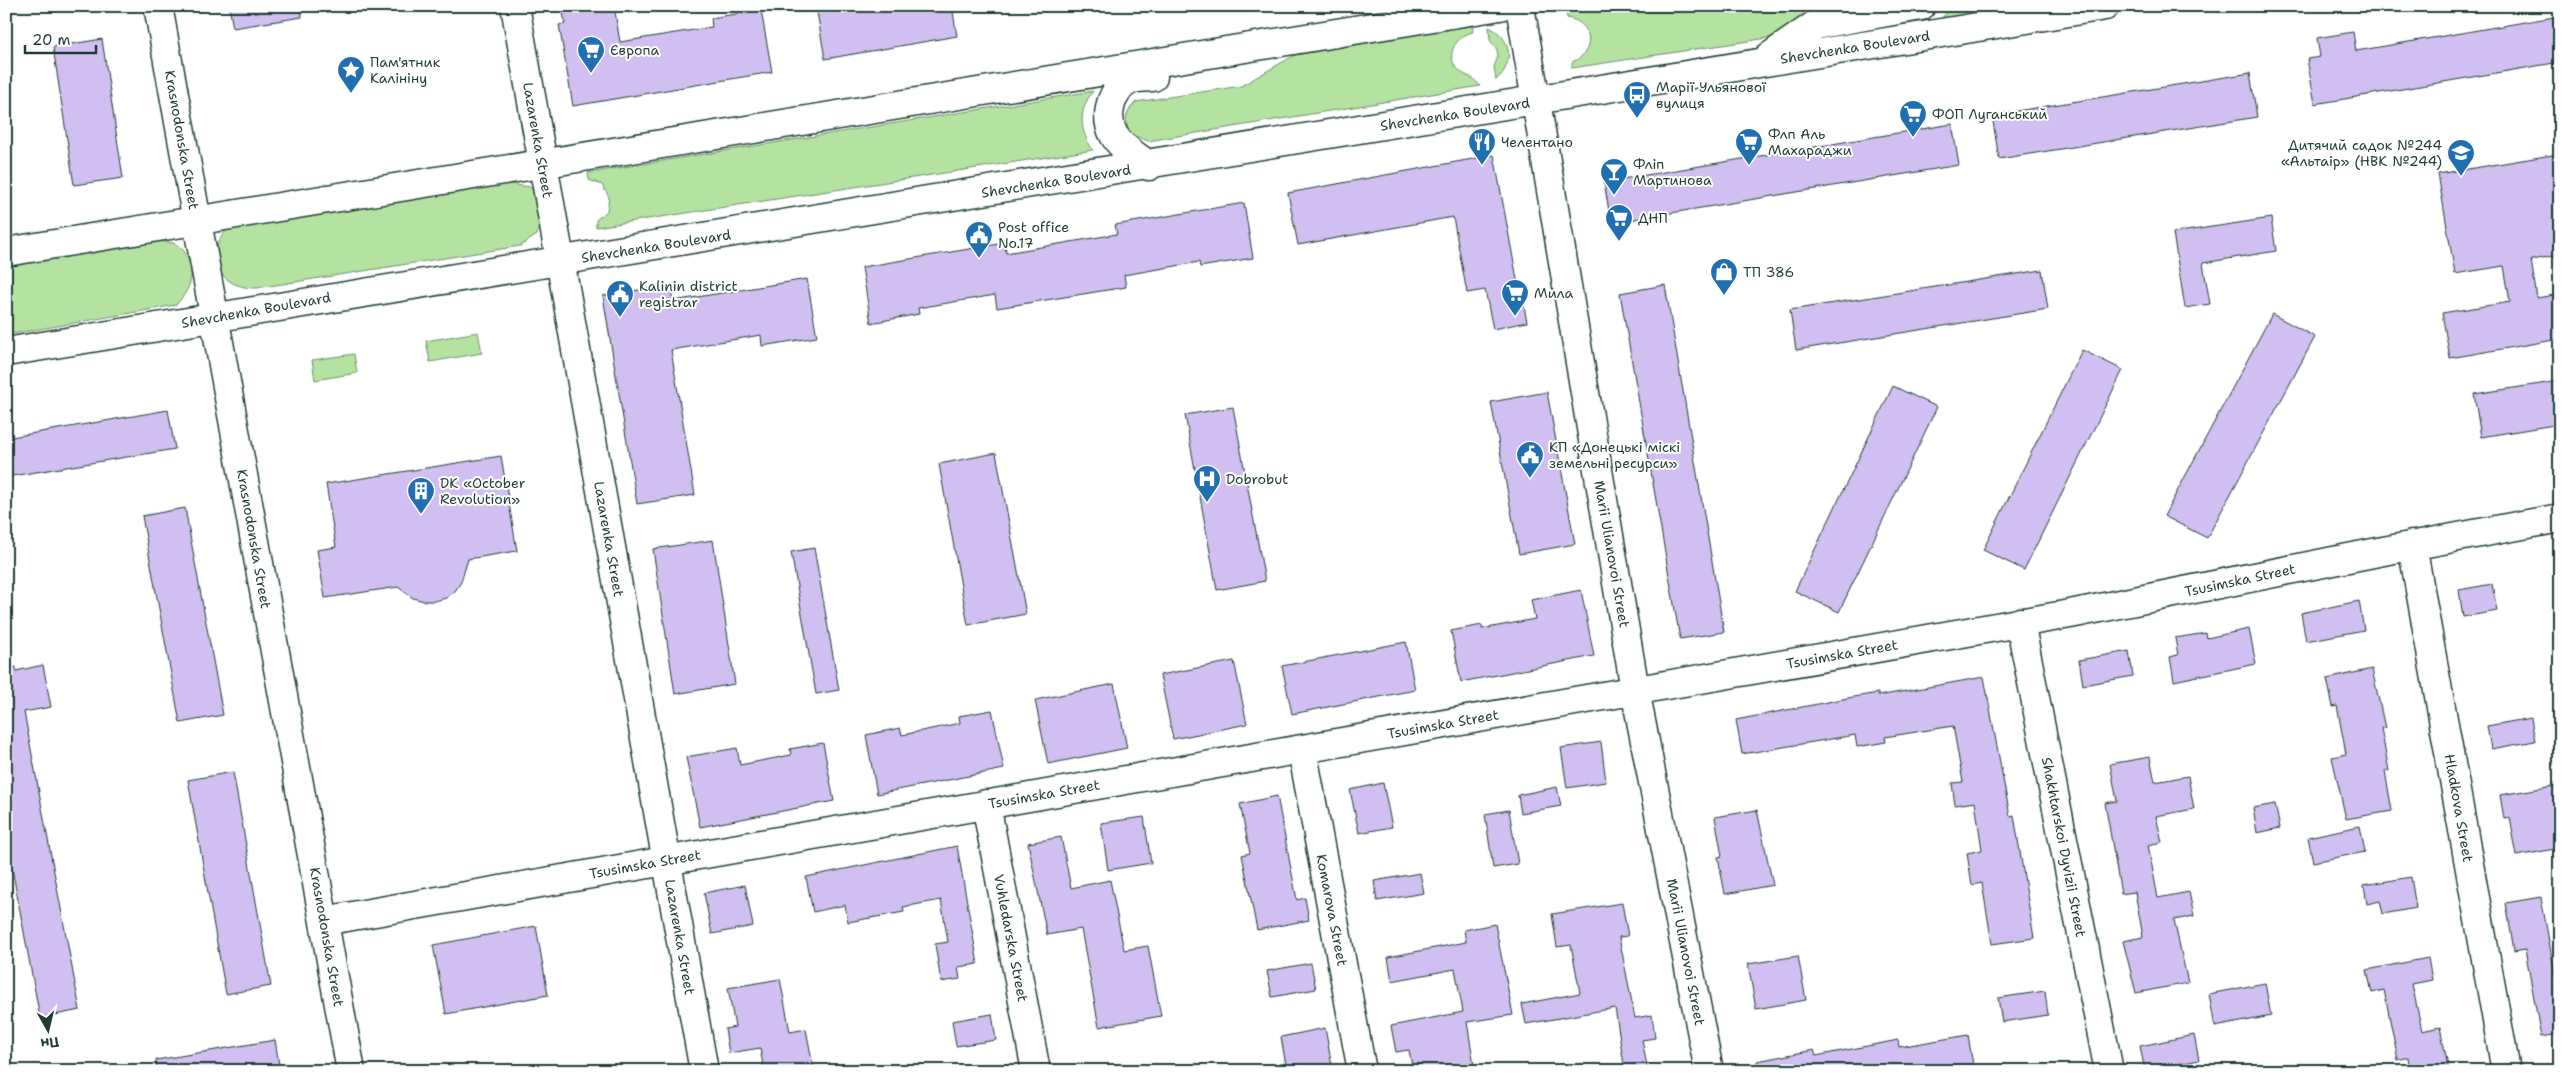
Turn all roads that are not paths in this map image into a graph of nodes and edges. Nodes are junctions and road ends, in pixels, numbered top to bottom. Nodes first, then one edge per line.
1 (158, 6) edge
2 (515, 6) edge
3 (1500, 6) edge
4 (1520, 6) edge
5 (1922, 6) edge
6 (2105, 6) edge
7 (1246, 49) junction
8 (1762, 62) junction
9 (1537, 100) junction
10 (542, 164) junction
11 (1149, 166) junction
12 (196, 220) junction
13 (6, 252) edge
14 (559, 261) junction
15 (214, 317) junction
16 (6, 352) edge
17 (2560, 518) edge
18 (2412, 545) junction
19 (2020, 622) junction
20 (1635, 690) junction
21 (1302, 749) junction
22 (986, 804) junction
23 (667, 861) junction
24 (324, 921) junction
25 (351, 1071) edge
26 (704, 1071) edge
27 (1036, 1071) edge
28 (1362, 1071) edge
29 (1709, 1071) edge
30 (2108, 1071) edge
31 (2506, 1071) edge

1 - 12 street, Krasnodonska Street
2 - 10 street, Lazarenka Street
3 - 7 street
4 - 9 street, Marii Ulianovoi Street
5 - 8 street
6 - 8 street, Shevchenka Boulevard
7 - 10 street
7 - 11 street
8 - 9 street, Shevchenka Boulevard
9 - 11 street, Shevchenka Boulevard
9 - 20 street, Marii Ulianovoi Street
10 - 12 street
10 - 14 street, Lazarenka Street
11 - 14 street, Shevchenka Boulevard
12 - 13 street
12 - 15 street, Krasnodonska Street
14 - 15 street, Shevchenka Boulevard
14 - 23 street, Lazarenka Street
15 - 16 street, Shevchenka Boulevard
15 - 24 street, Krasnodonska Street
17 - 18 street, Tsusimska Street
18 - 19 street, Tsusimska Street
18 - 31 street, Hladkova Street
19 - 20 street, Tsusimska Street
19 - 30 street, Shakhtarskoi Dyvizii Street
20 - 21 street, Tsusimska Street
20 - 29 street, Marii Ulianovoi Street
21 - 22 street, Tsusimska Street
21 - 28 street, Komarova Street
22 - 23 street, Tsusimska Street
22 - 27 street, Vuhledarska Street
23 - 24 street, Tsusimska Street
23 - 26 street, Lazarenka Street
24 - 25 street, Krasnodonska Street

